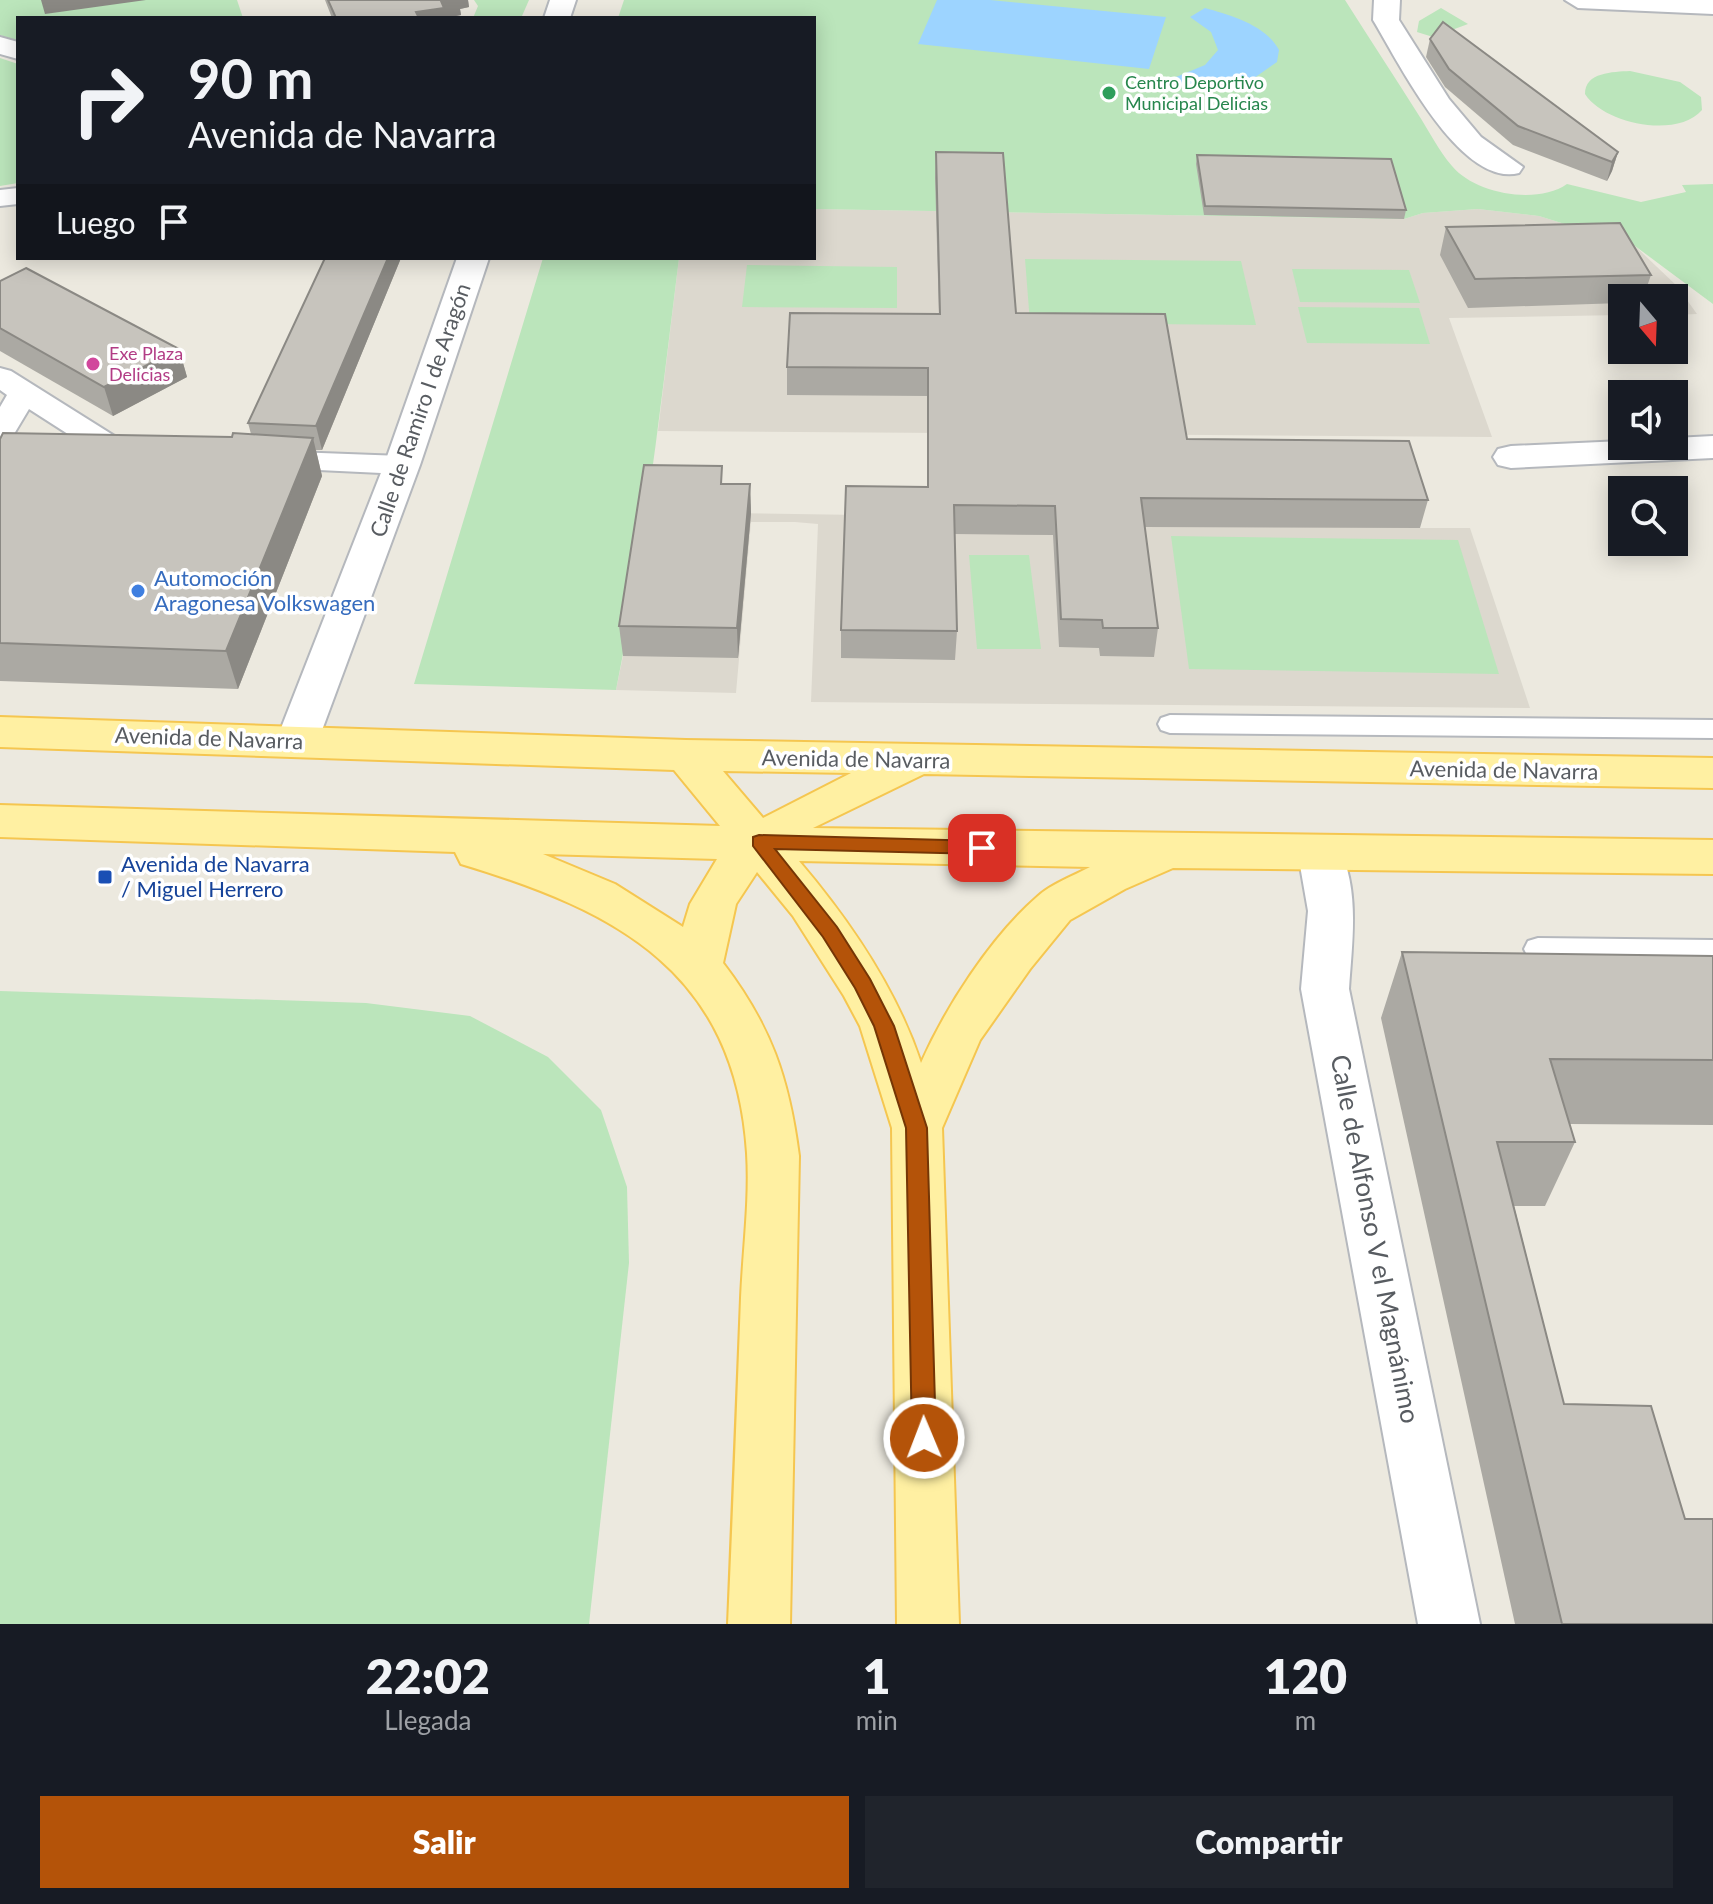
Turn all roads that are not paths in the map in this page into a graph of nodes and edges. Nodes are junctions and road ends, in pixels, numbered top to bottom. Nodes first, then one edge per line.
1 (1387, 0) edge
2 (1578, 0) edge
3 (1587, 0) edge
4 (1713, 6) edge
5 (1508, 167) dead end
6 (472, 260) edge
7 (12, 385) edge
8 (0, 432) edge
9 (1713, 447) edge
10 (30, 450) edge
11 (1511, 457) dead end
12 (242, 459) edge
13 (402, 465) junction
14 (1170, 724) dead end
15 (1713, 729) edge
16 (0, 732) edge
17 (297, 741) junction
18 (686, 755) junction
19 (918, 760) junction
20 (1713, 773) edge
21 (0, 821) edge
22 (404, 835) junction
23 (759, 842) junction
24 (1171, 852) junction
25 (1320, 854) junction
26 (1713, 857) edge
27 (1538, 949) dead end
28 (1713, 951) edge
29 (698, 970) junction
30 (917, 1128) junction
31 (759, 1624) edge
32 (928, 1624) edge
33 (1449, 1624) edge

1 - 5 street
2 - 3 street
3 - 4 street
6 - 13 street, Calle de Ramiro I de Aragón
7 - 8 street
7 - 10 street
9 - 11 street
12 - 13 street
13 - 17 street, Calle de Ramiro I de Aragón
14 - 15 lane
16 - 17 main road, Avenida de Navarra
17 - 18 main road, Avenida de Navarra
18 - 19 main road, Avenida de Navarra
18 - 23 main road
19 - 20 main road, Avenida de Navarra
19 - 23 main road
21 - 22 main road
22 - 23 main road
22 - 29 main road
23 - 24 main road
23 - 29 main road
23 - 30 main road
24 - 25 main road
24 - 30 main road
25 - 26 main road
25 - 33 street, Calle de Alfonso V el Magnánimo
27 - 28 lane
29 - 31 main road
30 - 32 main road

